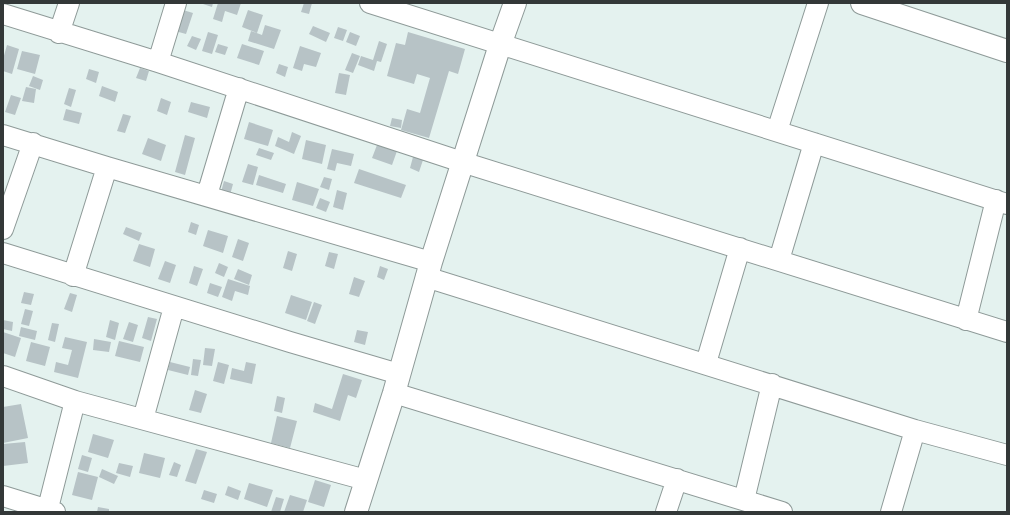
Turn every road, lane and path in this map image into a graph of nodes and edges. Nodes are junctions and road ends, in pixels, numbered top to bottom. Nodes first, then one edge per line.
1 (69, 3) edge
2 (176, 3) edge
3 (370, 3) edge
4 (515, 3) edge
5 (818, 3) edge
6 (862, 3) edge
7 (3, 14) edge
8 (59, 32) junction
9 (500, 45) junction
10 (1007, 51) edge
11 (158, 62) junction
12 (239, 88) junction
13 (777, 131) junction
14 (3, 134) edge
15 (32, 143) junction
16 (814, 143) junction
17 (462, 162) junction
18 (107, 167) junction
19 (207, 196) junction
20 (1002, 202) edge
21 (3, 229) edge
22 (740, 248) junction
23 (3, 253) edge
24 (779, 260) junction
25 (428, 269) junction
26 (74, 276) junction
27 (174, 307) junction
28 (966, 320) junction
29 (1007, 332) edge
30 (706, 363) junction
31 (3, 376) edge
32 (397, 383) junction
33 (772, 384) junction
34 (75, 400) junction
35 (143, 419) junction
36 (915, 430) junction
37 (1007, 455) edge
38 (677, 479) junction
39 (366, 480) junction
40 (3, 496) edge
41 (744, 500) junction
42 (50, 511) edge
43 (360, 511) edge
44 (666, 512) edge
45 (782, 512) edge
46 (890, 512) edge

1 - 8 street
2 - 11 street
3 - 9 street
4 - 9 street
5 - 13 street
6 - 10 street
7 - 8 street
8 - 11 street
9 - 13 street
9 - 17 street
11 - 12 street
12 - 17 street
12 - 19 street
13 - 16 street
14 - 15 street
15 - 18 street
15 - 21 street
16 - 20 street
16 - 24 street
17 - 22 street
17 - 25 street
18 - 19 street
18 - 26 street
19 - 25 street
20 - 28 street
22 - 24 street
22 - 30 street
23 - 26 street
24 - 28 street
25 - 30 street
25 - 32 street
26 - 27 street
27 - 32 street
27 - 35 street
28 - 29 street
30 - 33 street
31 - 34 street
32 - 38 street
32 - 39 street
33 - 36 street
33 - 41 street
34 - 35 street
34 - 42 street
35 - 39 street
36 - 37 street
36 - 46 street
38 - 41 street
38 - 44 street
39 - 43 street
40 - 42 street
41 - 45 street

